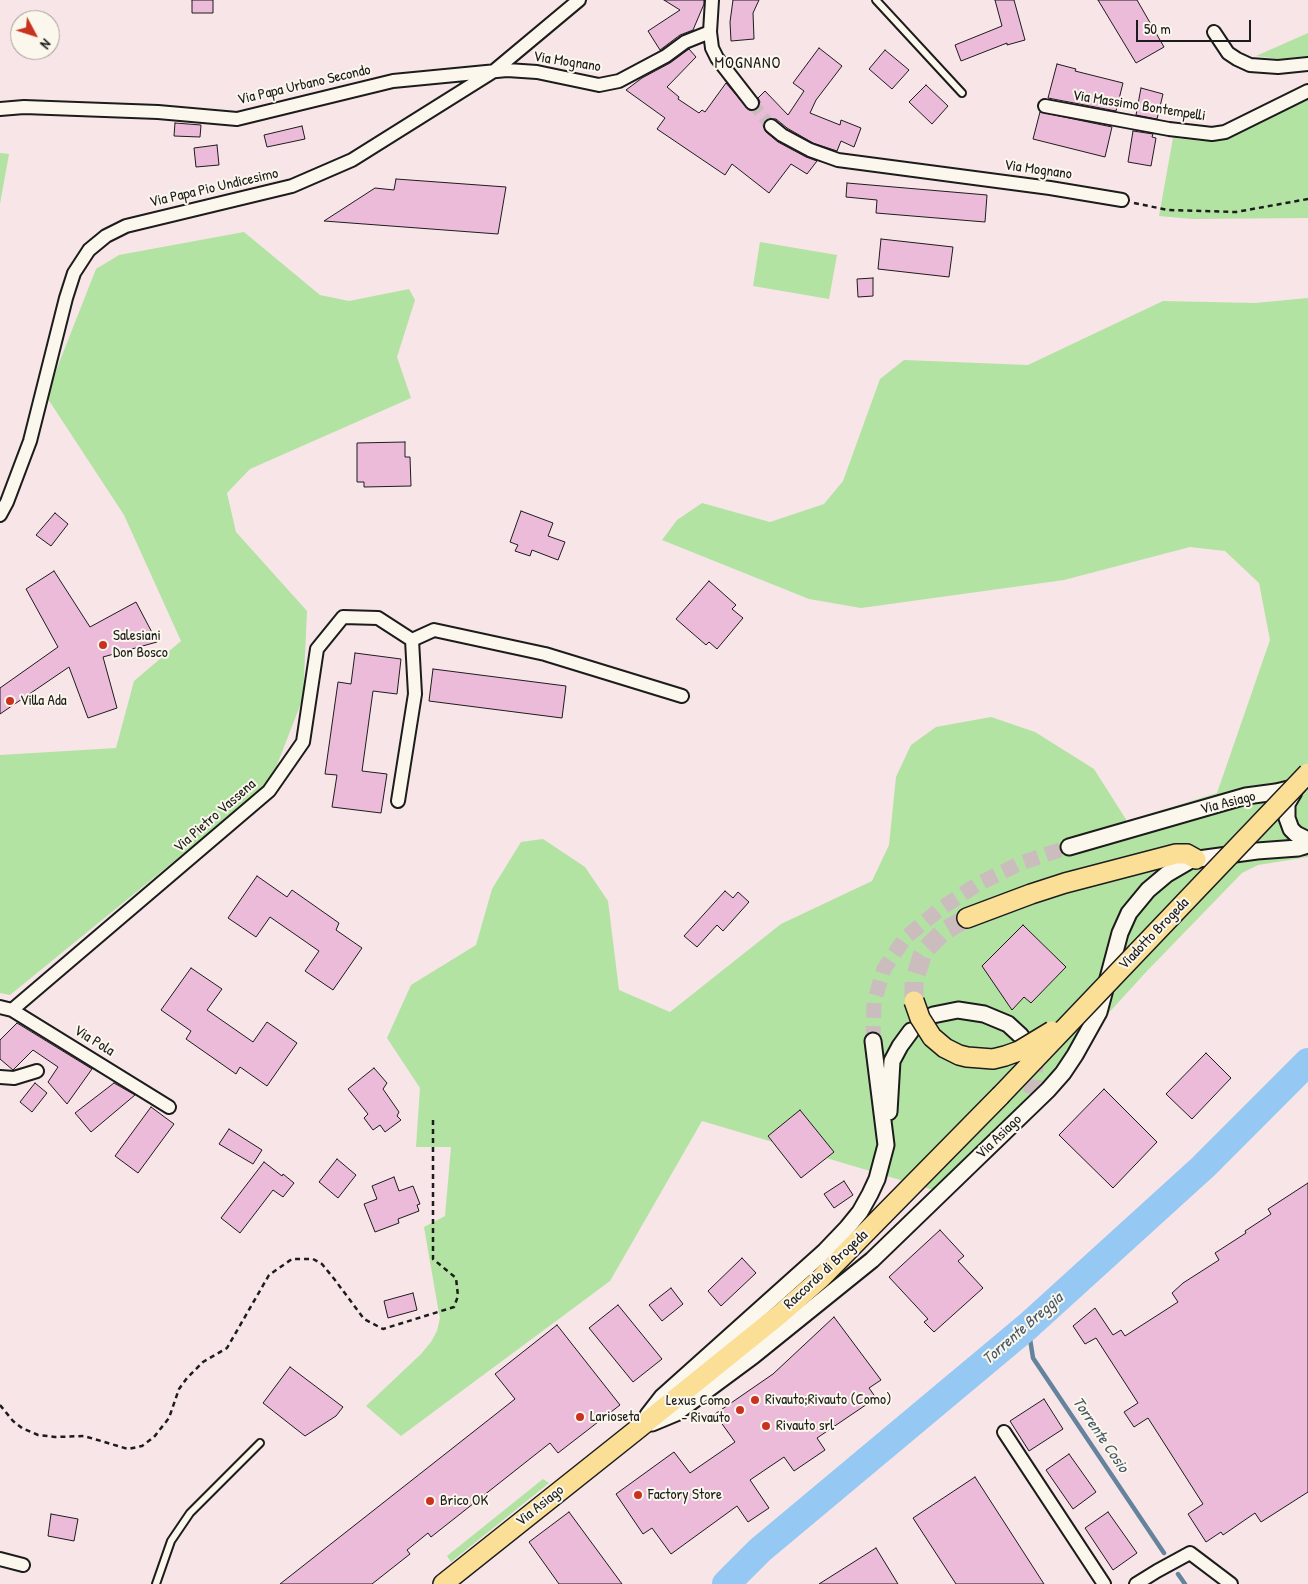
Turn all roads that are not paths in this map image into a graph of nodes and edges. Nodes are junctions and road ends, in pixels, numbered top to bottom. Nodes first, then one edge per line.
1 (579, 0) edge
2 (712, 0) edge
3 (876, 0) edge
4 (710, 32) junction
5 (1214, 32) dead end
6 (1308, 64) edge
7 (494, 71) junction
8 (1308, 91) edge
9 (962, 93) dead end
10 (752, 103) tunnel mouth
11 (1045, 106) dead end
12 (0, 109) edge
13 (770, 126) tunnel mouth
14 (1122, 200) road end
15 (0, 515) edge
16 (412, 640) junction
17 (682, 696) dead end
18 (1306, 781) edge
19 (398, 801) dead end
20 (1308, 840) edge
21 (1308, 845) edge
22 (1069, 847) tunnel mouth
23 (1196, 859) junction
24 (966, 918) tunnel mouth
25 (914, 1001) tunnel mouth
26 (6, 1008) edge
27 (933, 1015) dead end
28 (1072, 1019) junction
29 (911, 1031) dead end
30 (1020, 1036) dead end
31 (873, 1041) tunnel mouth
32 (37, 1071) dead end
33 (0, 1077) edge
34 (1030, 1094) tunnel mouth
35 (1000, 1096) joint
36 (170, 1107) dead end
37 (1015, 1121) junction
38 (886, 1145) junction
39 (639, 1428) junction
40 (1004, 1432) dead end
41 (260, 1443) dead end
42 (0, 1559) edge
43 (23, 1565) dead end
44 (156, 1584) edge
45 (443, 1584) edge
46 (1104, 1584) edge
47 (1136, 1584) edge
48 (1231, 1584) edge

1 - 7 street, Via Papa Pio Undicesimo
2 - 4 street
3 - 9 lane
4 - 7 street, Via Mognano
4 - 10 street
5 - 6 street
7 - 12 street, Via Papa Urbano Secondo
7 - 15 street, Via Papa Pio Undicesimo
8 - 11 street, Via Massimo Bontempelli
13 - 14 street, Via Mognano
16 - 17 street
16 - 19 street
16 - 26 street, Via Pietro Vassena
18 - 20 street
18 - 22 street, Via Asiago
18 - 28 main road, Viadotto Brogeda, bridge
21 - 23 street, Via Asiago
23 - 24 main road
23 - 37 street, Via Asiago
25 - 28 main road, bridge
26 - 36 street, Via Pola
27 - 30 street
28 - 35 main road, Viadotto Brogeda, bridge
29 - 38 street
31 - 38 street, Via Asiago
32 - 33 street
34 - 37 street
35 - 39 main road, Raccordo di Brogeda
37 - 39 street, Via Asiago
38 - 39 street, Via Asiago
39 - 45 main road, Via Asiago
40 - 46 street
41 - 44 lane
42 - 43 street
47 - 48 street

